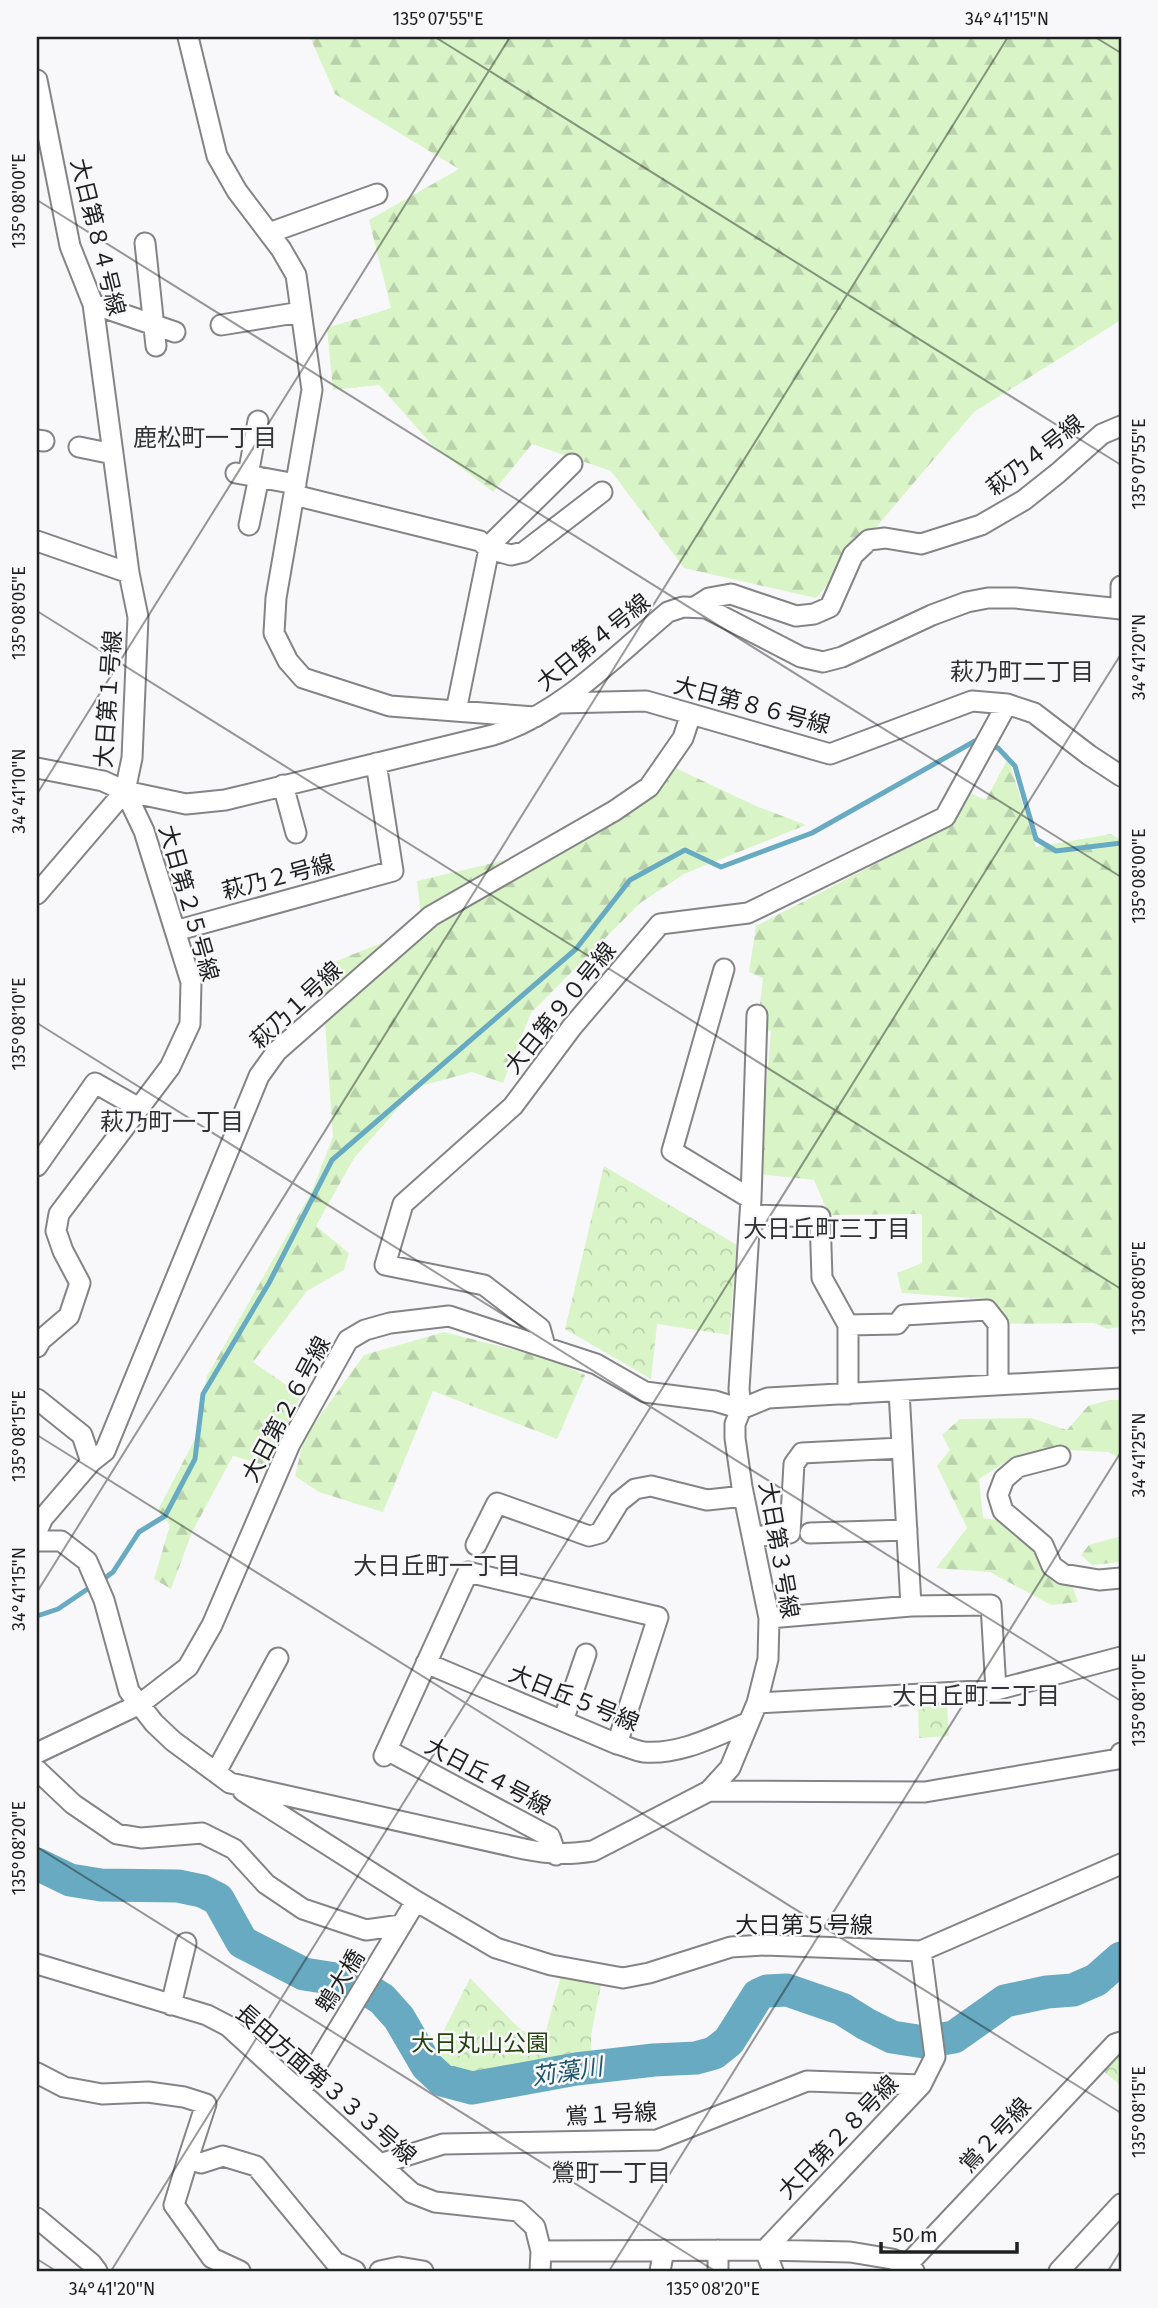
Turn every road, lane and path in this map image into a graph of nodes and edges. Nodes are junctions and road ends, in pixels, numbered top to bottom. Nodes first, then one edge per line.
1 (188, 37) edge
2 (37, 80) edge
3 (377, 194) dead end
4 (269, 233) junction
5 (145, 243) dead end
6 (93, 304) junction
7 (302, 312) junction
8 (153, 324) junction
9 (221, 325) dead end
10 (175, 332) dead end
11 (156, 346) dead end
12 (258, 421) dead end
13 (1121, 426) edge
14 (79, 447) dead end
15 (113, 454) junction
16 (572, 464) dead end
17 (248, 475) junction
18 (295, 490) junction
19 (602, 492) dead end
20 (249, 525) dead end
21 (37, 541) edge
22 (489, 549) junction
23 (129, 573) junction
24 (1121, 586) edge
25 (695, 607) junction
26 (1121, 609) edge
27 (560, 703) junction
28 (1007, 705) junction
29 (456, 710) junction
30 (691, 714) junction
31 (536, 717) junction
32 (376, 763) junction
33 (37, 768) edge
34 (1121, 776) edge
35 (283, 785) junction
36 (125, 791) junction
37 (296, 833) dead end
38 (37, 894) edge
39 (175, 931) junction
40 (724, 969) dead end
41 (757, 1015) dead end
42 (139, 1108) junction
43 (37, 1166) edge
44 (750, 1207) junction
45 (848, 1325) junction
46 (545, 1346) junction
47 (37, 1347) edge
48 (1121, 1378) edge
49 (998, 1385) junction
50 (899, 1391) junction
51 (848, 1394) junction
52 (37, 1399) edge
53 (741, 1409) junction
54 (901, 1448) junction
55 (1060, 1456) dead end
56 (91, 1462) junction
57 (744, 1496) junction
58 (907, 1530) junction
59 (37, 1531) edge
60 (810, 1533) dead end
61 (753, 1537) junction
62 (37, 1541) edge
63 (476, 1545) dead end
64 (1121, 1578) edge
65 (911, 1606) junction
66 (769, 1618) junction
67 (586, 1654) dead end
68 (1121, 1657) edge
69 (278, 1658) dead end
70 (426, 1663) junction
71 (996, 1690) junction
72 (757, 1703) junction
73 (140, 1704) junction
74 (563, 1721) junction
75 (747, 1723) junction
76 (617, 1744) junction
77 (37, 1753) edge
78 (1121, 1753) edge
79 (37, 1770) edge
80 (223, 1778) junction
81 (709, 1791) junction
82 (556, 1855) junction
83 (1121, 1864) edge
84 (416, 1900) junction
85 (398, 1932) junction
86 (186, 1943) dead end
87 (921, 1951) junction
88 (37, 1964) edge
89 (172, 2005) junction
90 (1121, 2042) edge
91 (37, 2073) edge
92 (921, 2085) junction
93 (301, 2091) junction
94 (188, 2159) junction
95 (380, 2164) junction
96 (1121, 2204) edge
97 (37, 2218) edge
98 (541, 2250) junction
99 (664, 2250) junction
100 (718, 2250) junction
101 (765, 2250) junction
102 (911, 2268) edge
103 (97, 2271) edge
104 (240, 2271) edge
105 (355, 2271) edge
106 (380, 2271) edge
107 (422, 2271) edge
108 (540, 2271) edge
109 (660, 2271) edge
110 (718, 2271) edge
111 (773, 2271) edge
112 (1059, 2271) edge

1 - 4 street
2 - 6 street, 大日第８４号線
3 - 4 street
4 - 7 street
5 - 8 street
6 - 8 street
6 - 15 street, 大日第８４号線
7 - 9 street
7 - 18 street
8 - 10 street
8 - 11 street
12 - 17 street
13 - 25 street, 萩乃４号線
14 - 15 street
15 - 23 street, 大日第８４号線
16 - 22 street
17 - 18 street
17 - 20 street
18 - 22 street
18 - 29 street
19 - 22 street
21 - 23 street
22 - 29 street
23 - 36 street, 大日第１号線
24 - 26 street
25 - 26 street
25 - 27 street, 大日第４号線
27 - 30 street, 大日第８６号線
27 - 31 street, 大日第４号線
28 - 30 street, 大日第８６号線
28 - 34 street, 大日第８６号線
28 - 46 street, 大日第９０号線
29 - 31 street
30 - 56 street, 萩乃１号線
31 - 32 street, 大日第４号線
32 - 35 street, 大日第４号線
32 - 39 street, 萩乃２号線
33 - 36 street, 大日第４号線
35 - 36 street, 大日第４号線
35 - 37 street
36 - 38 street, 大日第１号線
36 - 39 street, 大日第２５号線
39 - 42 street, 大日第２５号線
40 - 44 street
41 - 44 street, 大日第３号線
42 - 43 street
42 - 47 street, 大日第２５号線
44 - 45 street
44 - 53 street, 大日第３号線
45 - 49 street
45 - 51 street
46 - 53 street, 大日第２６号線
46 - 73 street, 大日第２６号線
48 - 49 street
49 - 50 street
50 - 51 street
50 - 54 street
51 - 53 street
52 - 56 street
53 - 57 street, 大日第３号線
54 - 58 street
54 - 61 street
55 - 64 street
56 - 59 street
57 - 61 street, 大日第３号線
57 - 63 street
58 - 60 street
58 - 65 street
61 - 66 street, 大日第３号線
62 - 73 street, 大日第３号線
65 - 66 street
65 - 71 street
66 - 72 street, 大日第３号線
67 - 74 street
68 - 71 street
69 - 80 street
70 - 74 street, 大日丘５号線
70 - 76 street
70 - 82 street, 大日丘４号線
71 - 72 street
72 - 75 street, 大日第３号線
73 - 77 street, 大日第２６号線
73 - 80 street, 大日第３号線
74 - 76 street, 大日丘５号線
75 - 76 street, 大日丘５号線
75 - 81 street, 大日第３号線
78 - 81 street
79 - 85 street
80 - 82 street, 大日第３号線
80 - 84 street, 大日第５号線
81 - 82 street, 大日第３号線
83 - 87 street, 大日第５号線
84 - 85 street, 鵯大橋
84 - 87 street, 大日第５号線
85 - 93 street, 鵯大橋
86 - 89 street
87 - 92 street, 大日第２８号線
88 - 89 street, 長田方面第３３３号線
89 - 93 street, 長田方面第３３３号線
90 - 102 street, 鴬２号線
91 - 94 street
92 - 95 street, 鴬１号線
92 - 101 street, 大日第２８号線
93 - 95 street, 長田方面第３３３号線
94 - 104 street
94 - 105 street
95 - 98 street, 長田方面第３３３号線
96 - 112 street
97 - 103 street
98 - 99 street
98 - 108 street, 長田方面第３３３号線
99 - 100 street
99 - 109 street
100 - 101 street
100 - 110 street
101 - 102 street
101 - 111 street
106 - 107 street

